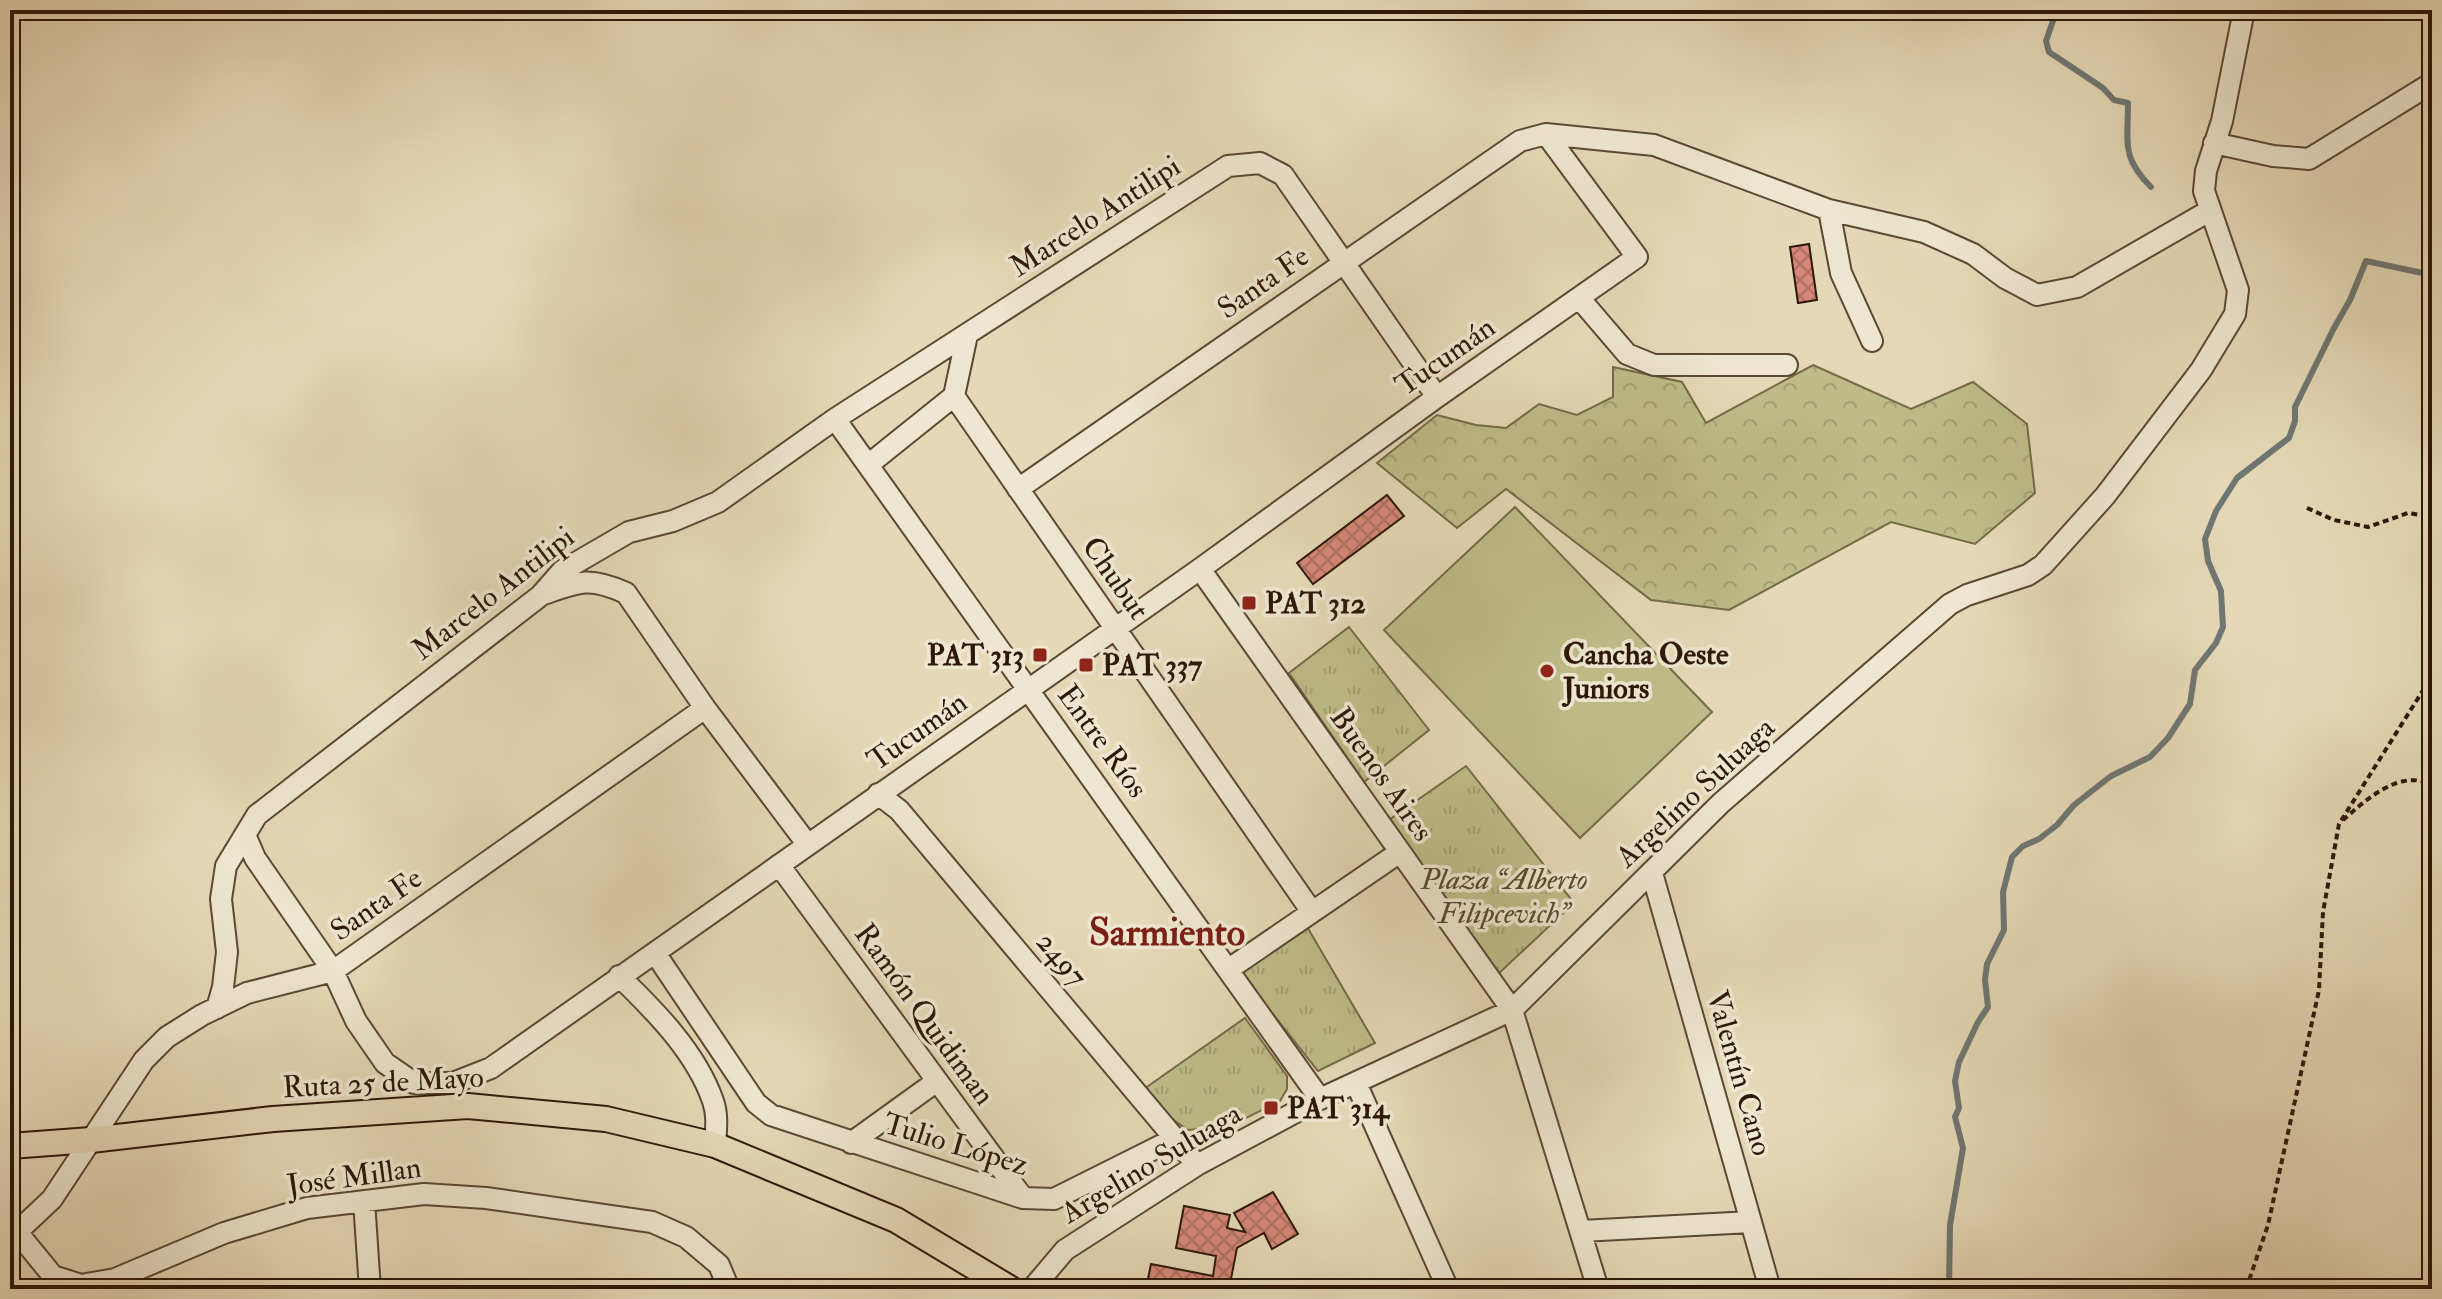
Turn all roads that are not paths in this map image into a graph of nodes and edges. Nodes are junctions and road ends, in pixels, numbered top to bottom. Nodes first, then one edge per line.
1 (2244, 10) edge
2 (2432, 83) edge
3 (1546, 134) junction
4 (2214, 143) junction
5 (1829, 210) junction
6 (2209, 211) junction
7 (1344, 263) junction
8 (1580, 299) junction
9 (967, 335) junction
10 (1872, 341) dead end
11 (1787, 365) dead end
12 (954, 396) junction
13 (1437, 397) junction
14 (835, 419) junction
15 (868, 465) junction
16 (1018, 489) junction
17 (1200, 569) junction
18 (540, 596) junction
19 (1115, 629) junction
20 (1029, 689) junction
21 (705, 708) junction
22 (878, 794) junction
23 (246, 837) junction
24 (808, 845) junction
25 (1400, 852) junction
26 (779, 865) junction
27 (1652, 873) junction
28 (1312, 912) junction
29 (655, 953) junction
30 (1229, 969) junction
31 (333, 971) junction
32 (619, 976) junction
33 (217, 1008) junction
34 (1512, 1010) junction
35 (937, 1081) junction
36 (1356, 1083) junction
37 (1320, 1099) junction
38 (1174, 1139) junction
39 (91, 1140) junction
40 (851, 1143) junction
41 (715, 1145) junction
42 (10, 1146) edge
43 (1197, 1165) junction
44 (1023, 1198) junction
45 (364, 1201) junction
46 (1751, 1222) junction
47 (1581, 1231) junction
48 (17, 1232) joint
49 (370, 1289) edge
50 (729, 1289) edge
51 (1011, 1289) edge
52 (1032, 1289) edge
53 (1448, 1289) edge
54 (1598, 1289) edge
55 (1770, 1289) edge

1 - 4 street, Argelino Suluaga
2 - 4 street
3 - 5 street
3 - 7 street, Santa Fe
3 - 8 street, Tucumán
4 - 6 street, Argelino Suluaga
5 - 6 street
5 - 10 street
6 - 27 street, Argelino Suluaga
7 - 9 street, Marcelo Antilipi
7 - 13 street
7 - 16 street, Santa Fe
8 - 11 street
8 - 13 street, Tucumán
9 - 12 street
9 - 14 street, Marcelo Antilipi
12 - 15 street
12 - 16 street, Chubut
13 - 17 street, Tucumán
14 - 15 street, Entre Ríos
14 - 18 street, Marcelo Antilipi
15 - 20 street, Entre Ríos
16 - 19 street, Chubut
17 - 19 street, Tucumán
17 - 25 street, Buenos Aires
18 - 21 street
18 - 23 street, Marcelo Antilipi
19 - 20 street, Tucumán
19 - 28 street, Chubut
20 - 22 street, Tucumán
20 - 30 street, Entre Ríos
21 - 24 street
21 - 31 street, Santa Fe
22 - 24 street, Tucumán
22 - 38 street, 2497
23 - 31 street
23 - 33 street, Marcelo Antilipi
24 - 26 street, Tucumán
25 - 28 street
25 - 34 street, Buenos Aires
26 - 29 street, Tucumán
26 - 35 street, Ramón Quidiman
27 - 34 street, Argelino Suluaga
27 - 46 street, Valentín Cano
28 - 30 street
29 - 32 street, Tucumán
29 - 40 street, Tulio López
30 - 37 street, Entre Ríos
31 - 32 street, Tucumán
31 - 33 street, Santa Fe
32 - 41 street
33 - 39 street, Santa Fe
34 - 36 street, Argelino Suluaga
34 - 47 street, Buenos Aires
35 - 40 street, Tulio López
35 - 44 street, Ramón Quidiman
36 - 37 street, Argelino Suluaga
36 - 53 street
37 - 43 street, Argelino Suluaga
38 - 43 street, 2497
38 - 44 street, Tulio López
39 - 41 main road, Ruta 25 de Mayo
39 - 42 main road, Ruta 25 de Mayo
39 - 48 street, Santa Fe
40 - 44 street, Tulio López
41 - 51 main road, Ruta 25 de Mayo
43 - 52 street, Argelino Suluaga
45 - 48 street, José Millan
45 - 49 street
45 - 50 street, José Millan
46 - 47 street
46 - 55 street, Valentín Cano
47 - 54 street, Buenos Aires

